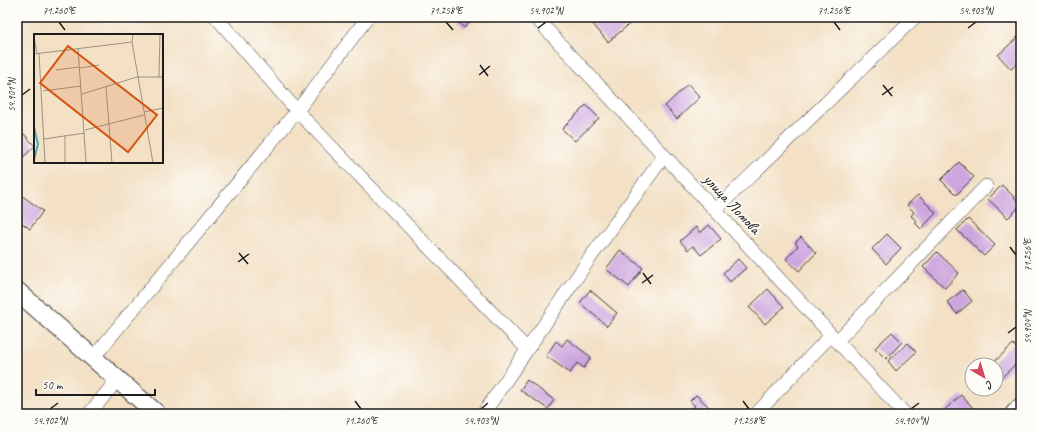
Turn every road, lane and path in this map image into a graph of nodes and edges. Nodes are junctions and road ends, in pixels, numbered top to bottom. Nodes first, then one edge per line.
1 (216, 17) edge
2 (368, 17) edge
3 (535, 17) edge
4 (914, 17) edge
5 (297, 111) junction
6 (664, 156) junction
7 (986, 186) dead end
8 (715, 210) junction
9 (17, 292) edge
10 (834, 338) junction
11 (527, 349) junction
12 (92, 358) junction
13 (117, 380) junction
14 (1021, 407) edge
15 (89, 414) edge
16 (157, 414) edge
17 (483, 414) edge
18 (756, 414) edge
19 (905, 414) edge
20 (1014, 414) edge

1 - 5 street
2 - 5 street
3 - 6 street, улица Ломова
4 - 8 street
5 - 11 street
5 - 12 street
6 - 8 street, улица Ломова
6 - 11 street
7 - 10 street
8 - 10 street, улица Ломова
9 - 12 street
10 - 18 street
10 - 19 street, улица Ломова
11 - 17 street
12 - 13 street
13 - 15 street
13 - 16 street
14 - 20 street

